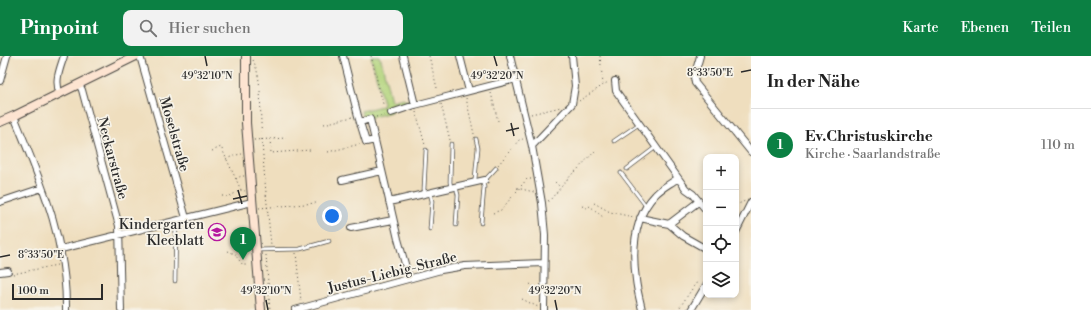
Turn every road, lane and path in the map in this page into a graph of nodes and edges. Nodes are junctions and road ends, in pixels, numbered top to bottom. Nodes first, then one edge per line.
1 (7, 56) edge
2 (64, 56) edge
3 (136, 56) edge
4 (140, 56) edge
5 (249, 56) edge
6 (343, 56) edge
7 (371, 56) edge
8 (403, 56) edge
9 (428, 56) edge
10 (460, 56) edge
11 (510, 56) edge
12 (572, 56) edge
13 (600, 56) edge
14 (700, 56) edge
15 (516, 79) junction
16 (0, 81) edge
17 (615, 81) joint
18 (79, 84) junction
19 (604, 84) junction
20 (489, 86) junction
21 (437, 88) dead end
22 (467, 92) junction
23 (60, 94) junction
24 (440, 99) junction
25 (382, 104) dead end
26 (572, 104) junction
27 (415, 105) junction
28 (391, 113) joint
29 (14, 116) junction
30 (525, 116) junction
31 (360, 119) junction
32 (370, 119) junction
33 (498, 121) dead end
34 (0, 122) edge
35 (324, 124) dead end
36 (639, 124) junction
37 (530, 137) junction
38 (286, 138) dead end
39 (476, 138) joint
40 (270, 139) junction
41 (262, 140) junction
42 (375, 140) junction
43 (248, 141) junction
44 (614, 141) dead end
45 (366, 142) junction
46 (451, 144) joint
47 (513, 144) dead end
48 (515, 145) junction
49 (532, 146) junction
50 (656, 147) junction
51 (310, 150) dead end
52 (426, 150) joint
53 (596, 151) dead end
54 (212, 152) dead end
55 (328, 152) dead end
56 (751, 152) edge
57 (504, 153) dead end
58 (248, 154) junction
59 (506, 155) junction
60 (226, 159) junction
61 (496, 168) joint
62 (627, 169) dead end
63 (382, 171) junction
64 (621, 173) dead end
65 (538, 177) junction
66 (678, 178) junction
67 (342, 180) dead end
68 (484, 180) junction
69 (475, 182) junction
70 (555, 182) dead end
71 (454, 187) junction
72 (560, 187) junction
73 (42, 188) junction
74 (518, 188) junction
75 (241, 190) junction
76 (252, 190) junction
77 (427, 193) junction
78 (540, 193) junction
79 (222, 196) dead end
80 (0, 202) edge
81 (389, 202) junction
82 (698, 202) junction
83 (748, 202) edge
84 (316, 203) dead end
85 (542, 203) junction
86 (594, 203) dead end
87 (252, 205) junction
88 (582, 206) dead end
89 (646, 206) junction
90 (267, 207) junction
91 (703, 207) edge
92 (493, 213) dead end
93 (186, 218) junction
94 (604, 218) dead end
95 (640, 218) junction
96 (176, 220) junction
97 (393, 220) junction
98 (481, 223) dead end
99 (669, 224) junction
100 (456, 225) dead end
101 (738, 226) edge
102 (351, 228) dead end
103 (430, 229) dead end
104 (119, 234) junction
105 (255, 240) junction
106 (329, 241) dead end
107 (703, 247) edge
108 (61, 249) junction
109 (296, 249) junction
110 (256, 250) junction
111 (265, 250) junction
112 (271, 250) junction
113 (228, 251) dead end
114 (235, 255) junction
115 (544, 263) junction
116 (63, 264) junction
117 (257, 264) junction
118 (8, 271) joint
119 (0, 272) edge
120 (409, 278) junction
121 (175, 281) dead end
122 (530, 284) dead end
123 (703, 285) edge
124 (545, 289) junction
125 (703, 291) edge
126 (522, 299) dead end
127 (303, 308) junction
128 (544, 309) edge
129 (66, 310) edge
130 (121, 310) edge
131 (261, 310) edge
132 (270, 310) edge
133 (295, 310) edge
134 (642, 310) edge
135 (678, 310) edge
136 (692, 310) edge

1 - 16 street
2 - 23 street
3 - 18 street
4 - 93 street, Moselstraße
5 - 41 path
5 - 43 street
6 - 31 street
7 - 25 path
8 - 27 street
9 - 21 path
10 - 22 street
11 - 15 street
12 - 26 street
13 - 19 path
14 - 56 street
15 - 20 street
15 - 30 street
17 - 19 path
17 - 36 street
18 - 23 street
18 - 104 street, Neckarstraße
19 - 26 path
20 - 22 street
20 - 33 path
22 - 24 street
22 - 39 path
23 - 29 street
24 - 27 street
24 - 46 path
26 - 30 path
26 - 49 street
27 - 28 street
27 - 52 path
28 - 32 path
29 - 34 street
29 - 73 street
30 - 37 street
31 - 32 street
31 - 35 path
31 - 45 street
32 - 42 street
36 - 44 lane
36 - 50 street
37 - 48 path
37 - 49 street
38 - 40 path
39 - 69 lane
40 - 41 path
40 - 51 path
41 - 43 path
41 - 90 path
42 - 45 street
42 - 63 street
43 - 58 street
45 - 55 path
46 - 71 lane
47 - 48 path
48 - 59 path
49 - 65 street
50 - 62 lane
50 - 66 street
52 - 77 lane
53 - 72 path
54 - 60 path
57 - 59 path
58 - 60 path
58 - 76 street
59 - 61 path
60 - 75 path
61 - 68 lane
63 - 67 street
63 - 81 street
64 - 89 lane
65 - 74 path
65 - 78 street
66 - 82 street
66 - 89 street
68 - 69 street
68 - 98 lane
69 - 71 street
70 - 72 path
71 - 77 street
71 - 100 lane
72 - 85 path
73 - 80 street
73 - 108 street
74 - 78 path
74 - 92 path
75 - 76 path
75 - 79 path
76 - 87 street
77 - 81 street
77 - 103 lane
78 - 85 street
81 - 97 street
82 - 91 street
82 - 99 street
83 - 101 street
84 - 90 path
85 - 115 street
86 - 95 path
87 - 90 path
87 - 93 street
87 - 105 street
88 - 94 path
89 - 95 street
90 - 112 path
93 - 96 street
95 - 99 street
95 - 134 street
96 - 104 street
96 - 121 lane
97 - 102 street
97 - 120 street
99 - 107 street
104 - 108 street
104 - 130 street, Neckarstraße
105 - 110 street
105 - 114 path
106 - 109 lane
108 - 116 street
109 - 112 lane
109 - 127 path
110 - 111 lane
110 - 117 street
111 - 112 lane
111 - 132 path
113 - 114 path
114 - 117 path
115 - 120 street, Justus-Liebig-Straße
115 - 124 street
116 - 118 path
116 - 129 street
117 - 131 street
118 - 119 street
120 - 127 street, Justus-Liebig-Straße
122 - 124 path
123 - 135 path
124 - 128 street
125 - 136 street
126 - 128 path
127 - 133 street, Justus-Liebig-Straße

